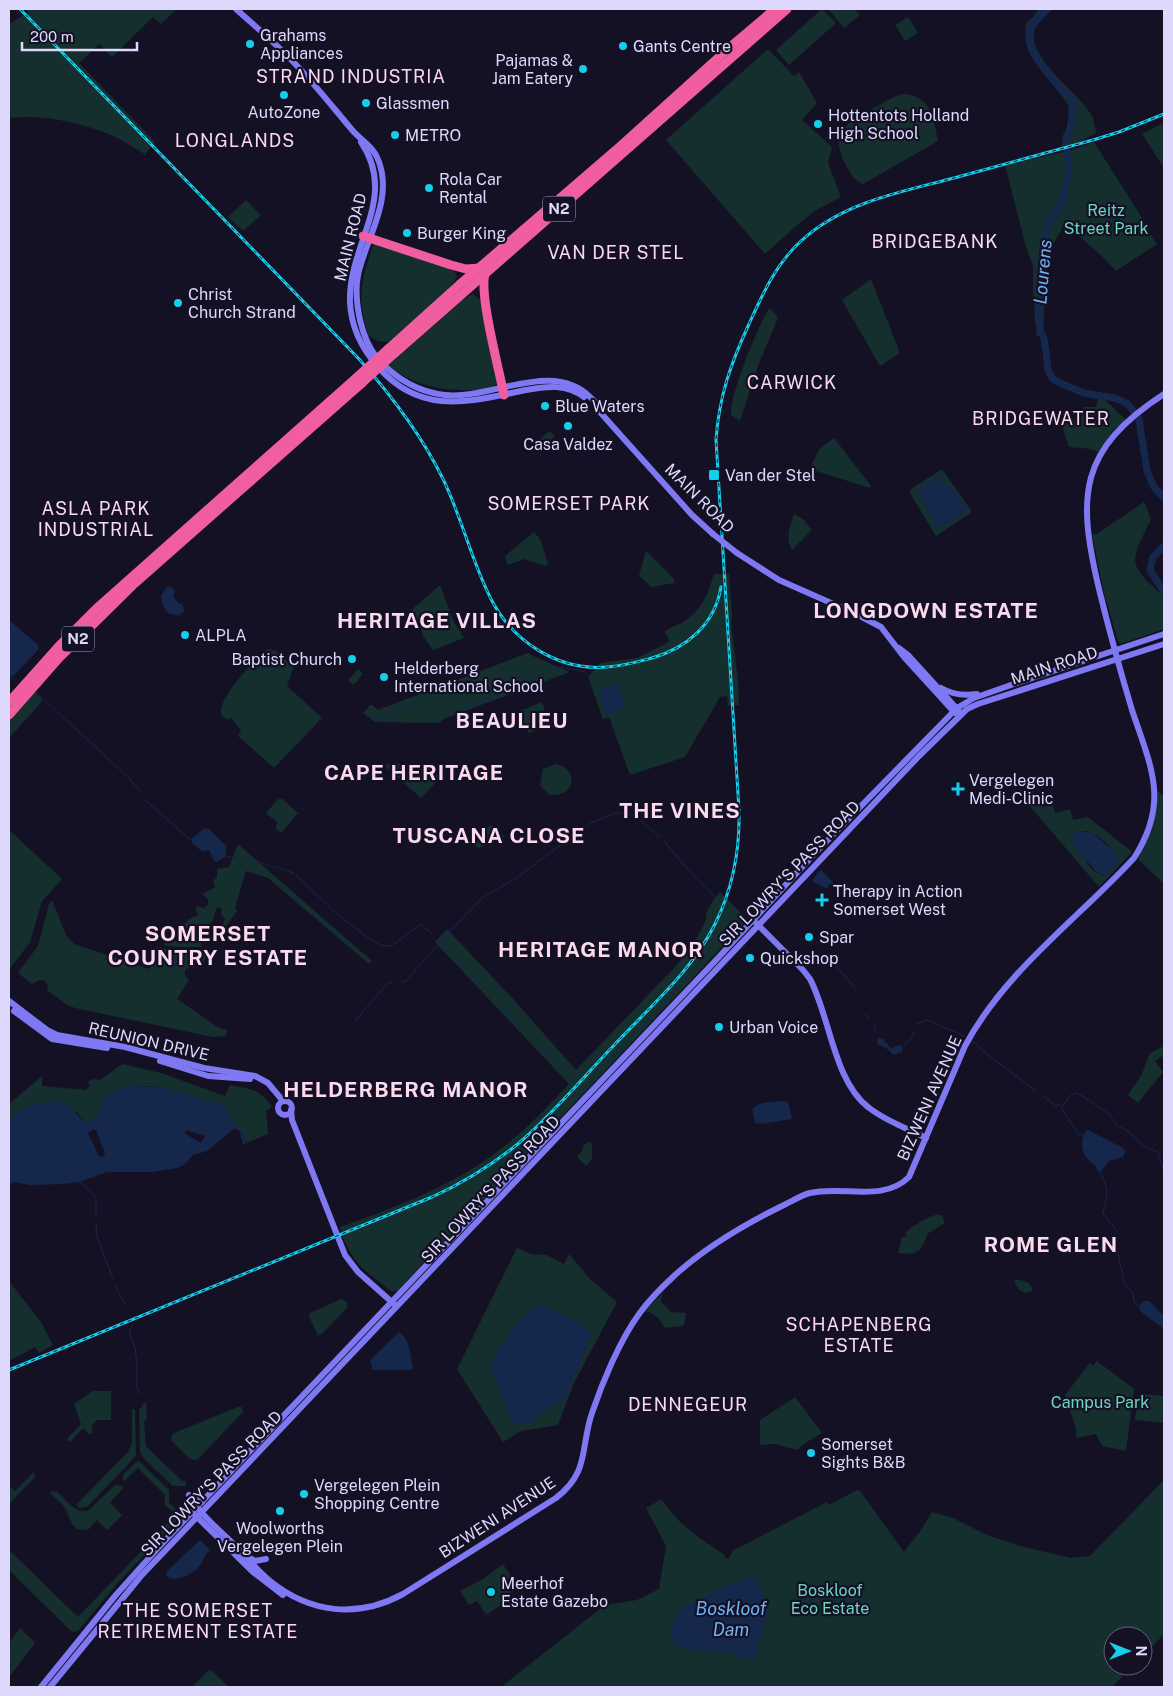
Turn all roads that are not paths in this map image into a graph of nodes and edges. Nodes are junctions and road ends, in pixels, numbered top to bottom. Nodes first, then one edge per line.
1 (236, 9) edge
2 (775, 9) edge
3 (787, 9) edge
4 (367, 237) junction
5 (451, 265) junction
6 (483, 271) junction
7 (459, 285) junction
8 (468, 289) junction
9 (486, 304) junction
10 (392, 351) junction
11 (359, 380) junction
12 (504, 392) junction
13 (1164, 396) edge
14 (1164, 634) edge
15 (1111, 637) junction
16 (1164, 644) edge
17 (896, 645) junction
18 (1114, 651) junction
19 (1094, 658) junction
20 (1117, 659) junction
21 (936, 685) junction
22 (987, 693) junction
23 (9, 702) edge
24 (955, 710) junction
25 (9, 715) edge
26 (960, 715) junction
27 (756, 923) junction
28 (9, 1001) edge
29 (9, 1007) edge
30 (280, 1103) junction
31 (291, 1110) junction
32 (284, 1115) junction
33 (292, 1120) junction
34 (926, 1138) junction
35 (395, 1304) junction
36 (189, 1495) dead end
37 (202, 1502) junction
38 (197, 1512) junction
39 (239, 1550) junction
40 (266, 1559) dead end
41 (302, 1602) junction
42 (41, 1687) edge
43 (50, 1687) edge

1 - 4 main road, MAIN ROAD
2 - 6 highway, N2
3 - 6 highway, N2
4 - 5 highway
4 - 12 main road, MAIN ROAD
5 - 6 highway
5 - 7 highway
6 - 7 highway, N2
6 - 8 highway, N2
6 - 9 highway
7 - 10 highway, N2
8 - 9 highway
8 - 10 highway, N2
9 - 12 highway
10 - 11 highway, N2, bridge
11 - 23 highway, N2
11 - 25 highway, N2
12 - 17 main road, MAIN ROAD, bridge
13 - 15 main road, BIZWENI AVENUE
14 - 18 main road, MAIN ROAD
15 - 18 main road, BIZWENI AVENUE
15 - 19 main road
16 - 20 main road, MAIN ROAD
17 - 21 main road, MAIN ROAD
17 - 24 main road, MAIN ROAD
18 - 19 main road, MAIN ROAD
18 - 20 main road, BIZWENI AVENUE
19 - 22 main road, MAIN ROAD
20 - 26 main road, MAIN ROAD
20 - 34 main road, BIZWENI AVENUE
21 - 22 main road
21 - 24 main road, MAIN ROAD
22 - 24 main road, MAIN ROAD
24 - 26 main road, MAIN ROAD
24 - 27 main road, SIR LOWRY'S PASS ROAD
26 - 27 main road, SIR LOWRY'S PASS ROAD
27 - 34 main road
27 - 35 main road, SIR LOWRY'S PASS ROAD
28 - 30 main road, REUNION DRIVE
29 - 30 main road, REUNION DRIVE
30 - 31 main road
30 - 32 main road
31 - 32 main road
31 - 33 main road
32 - 33 main road
33 - 35 main road
34 - 41 main road, BIZWENI AVENUE
35 - 37 main road, SIR LOWRY'S PASS ROAD
35 - 38 main road, SIR LOWRY'S PASS ROAD
36 - 37 main road
37 - 38 main road, SIR LOWRY'S PASS ROAD
38 - 39 main road, BIZWENI AVENUE
38 - 41 main road, BIZWENI AVENUE
38 - 42 main road, SIR LOWRY'S PASS ROAD
38 - 43 main road, SIR LOWRY'S PASS ROAD
39 - 40 main road
39 - 41 main road, BIZWENI AVENUE

